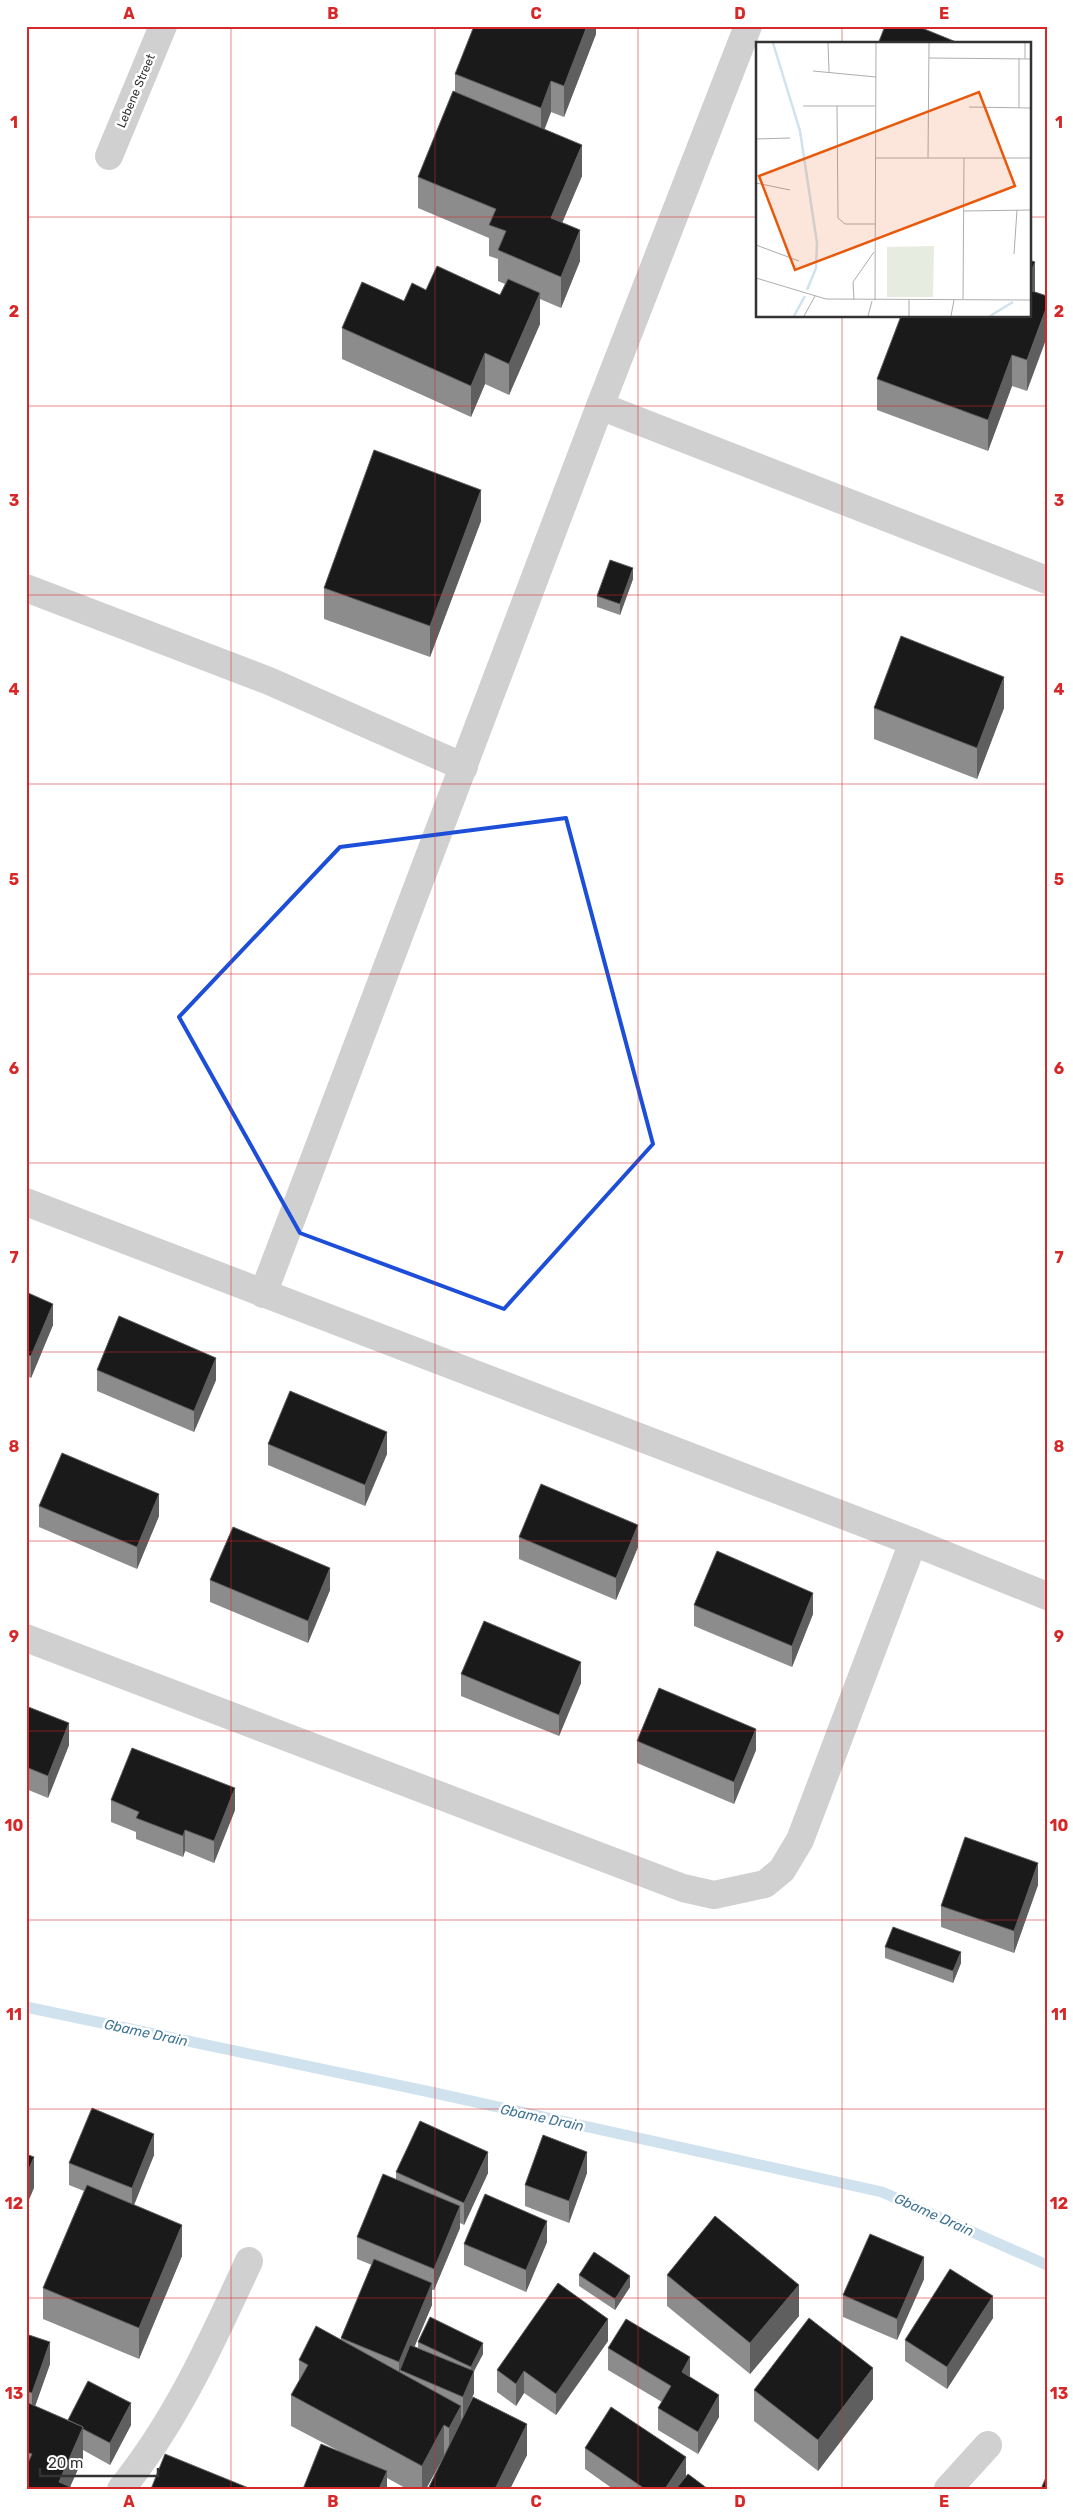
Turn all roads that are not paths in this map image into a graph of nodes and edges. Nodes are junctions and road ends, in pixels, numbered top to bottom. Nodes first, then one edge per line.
1 (163, 26) edge
2 (748, 26) edge
3 (109, 156) dead end
4 (600, 406) junction
5 (1047, 580) edge
6 (26, 588) edge
7 (464, 767) junction
8 (26, 1202) edge
9 (263, 1294) junction
10 (914, 1542) junction
11 (1047, 1596) edge
12 (26, 1638) edge
13 (249, 2261) dead end
14 (988, 2445) dead end
15 (121, 2489) edge
16 (948, 2489) edge

1 - 3 street, Lebene Street
2 - 4 street
4 - 5 street
4 - 7 street
6 - 7 street
7 - 9 street
8 - 9 street
9 - 10 street
10 - 11 street
10 - 12 street
13 - 15 street
14 - 16 street

